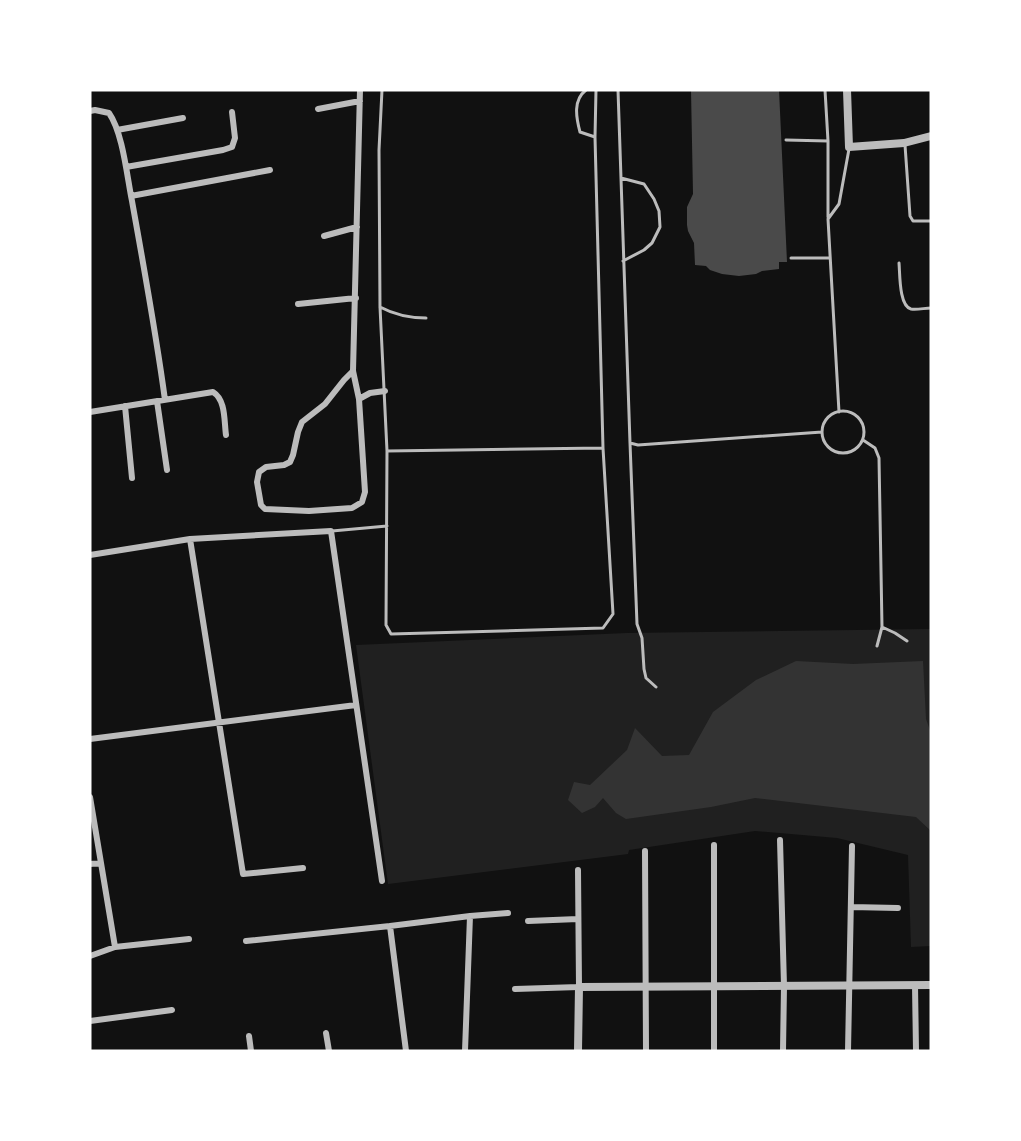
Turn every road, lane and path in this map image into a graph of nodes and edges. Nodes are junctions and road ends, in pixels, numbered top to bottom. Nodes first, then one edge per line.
1 (360, 90) edge
2 (382, 90) edge
3 (586, 90) edge
4 (596, 90) edge
5 (618, 90) edge
6 (825, 90) edge
7 (847, 90) edge
8 (360, 101) junction
9 (318, 109) dead end
10 (92, 111) edge
11 (232, 112) dead end
12 (183, 118) dead end
13 (117, 130) junction
14 (931, 136) edge
15 (595, 137) junction
16 (786, 140) dead end
17 (828, 141) junction
18 (904, 144) junction
19 (849, 147) junction
20 (126, 167) junction
21 (270, 170) dead end
22 (621, 178) junction
23 (131, 196) junction
24 (828, 219) junction
25 (931, 221) edge
26 (357, 226) junction
27 (324, 236) dead end
28 (791, 258) dead end
29 (830, 258) junction
30 (623, 261) junction
31 (899, 263) dead end
32 (356, 298) junction
33 (298, 304) dead end
34 (380, 307) junction
35 (931, 308) edge
36 (426, 318) dead end
37 (353, 371) junction
38 (384, 391) junction
39 (359, 399) junction
40 (165, 400) junction
41 (157, 401) junction
42 (125, 406) junction
43 (90, 412) edge
44 (838, 412) junction
45 (822, 432) junction
46 (226, 435) dead end
47 (863, 440) junction
48 (630, 443) junction
49 (603, 448) junction
50 (387, 451) junction
51 (167, 470) dead end
52 (132, 478) dead end
53 (387, 526) junction
54 (331, 531) junction
55 (189, 539) junction
56 (90, 555) edge
57 (882, 627) junction
58 (907, 641) dead end
59 (877, 646) dead end
60 (656, 687) dead end
61 (356, 705) junction
62 (218, 723) junction
63 (90, 739) edge
64 (90, 797) edge
65 (780, 840) dead end
66 (714, 845) dead end
67 (852, 846) dead end
68 (645, 851) dead end
69 (101, 863) junction
70 (90, 864) edge
71 (303, 868) dead end
72 (578, 870) dead end
73 (382, 881) dead end
74 (851, 907) junction
75 (898, 908) dead end
76 (508, 913) dead end
77 (470, 916) junction
78 (578, 919) junction
79 (528, 921) dead end
80 (390, 926) junction
81 (189, 939) dead end
82 (246, 941) dead end
83 (115, 947) junction
84 (90, 956) edge
85 (715, 986) junction
86 (784, 986) junction
87 (850, 986) junction
88 (915, 986) junction
89 (931, 986) edge
90 (579, 987) junction
91 (646, 987) junction
92 (515, 988) dead end
93 (172, 1010) dead end
94 (90, 1021) edge
95 (326, 1033) dead end
96 (249, 1036) dead end
97 (251, 1051) edge
98 (329, 1051) edge
99 (406, 1051) edge
100 (465, 1051) edge
101 (578, 1051) edge
102 (646, 1051) edge
103 (714, 1051) edge
104 (783, 1051) edge
105 (848, 1051) edge
106 (916, 1051) edge

1 - 8 street
2 - 34 lane
3 - 15 lane
4 - 15 lane
5 - 22 lane
6 - 17 lane
7 - 19 street
8 - 9 street
8 - 26 street
10 - 13 street
11 - 20 street
12 - 13 street
13 - 20 street
14 - 18 street
15 - 49 lane
16 - 17 lane
17 - 24 lane
18 - 19 street
18 - 25 lane
19 - 24 lane
20 - 23 street
21 - 23 street
22 - 30 lane
22 - 30 lane
23 - 40 street
24 - 29 lane
26 - 27 street
26 - 32 street
28 - 29 lane
29 - 44 lane
30 - 48 lane
31 - 35 lane
32 - 33 street
32 - 37 street
34 - 36 lane
34 - 38 lane
37 - 39 street
37 - 39 street
38 - 39 street
38 - 50 lane
40 - 41 street
40 - 46 street
41 - 42 street
41 - 51 street
42 - 43 street
42 - 52 street
44 - 45 lane
44 - 47 lane
45 - 47 lane
45 - 48 lane
47 - 57 lane
48 - 60 lane
49 - 50 lane
49 - 53 lane
50 - 53 lane
53 - 54 lane
54 - 55 street
54 - 61 street
55 - 56 street
55 - 62 street
57 - 58 lane
57 - 59 lane
61 - 62 street
61 - 73 street
62 - 63 street
62 - 71 street
64 - 69 street
65 - 86 street
66 - 85 street
67 - 74 street
68 - 91 street
69 - 70 street
69 - 83 street
72 - 78 street
74 - 75 street
74 - 87 street
76 - 77 street
77 - 80 street
77 - 100 street
78 - 79 street
78 - 90 street
80 - 82 street
80 - 99 street
81 - 83 street
83 - 84 street
85 - 86 street
85 - 91 street
85 - 103 street
86 - 87 street
86 - 104 street
87 - 88 street
87 - 105 street
88 - 89 street
88 - 106 street
90 - 91 street
90 - 92 street
90 - 101 street
91 - 102 street
93 - 94 street
95 - 98 street
96 - 97 street

